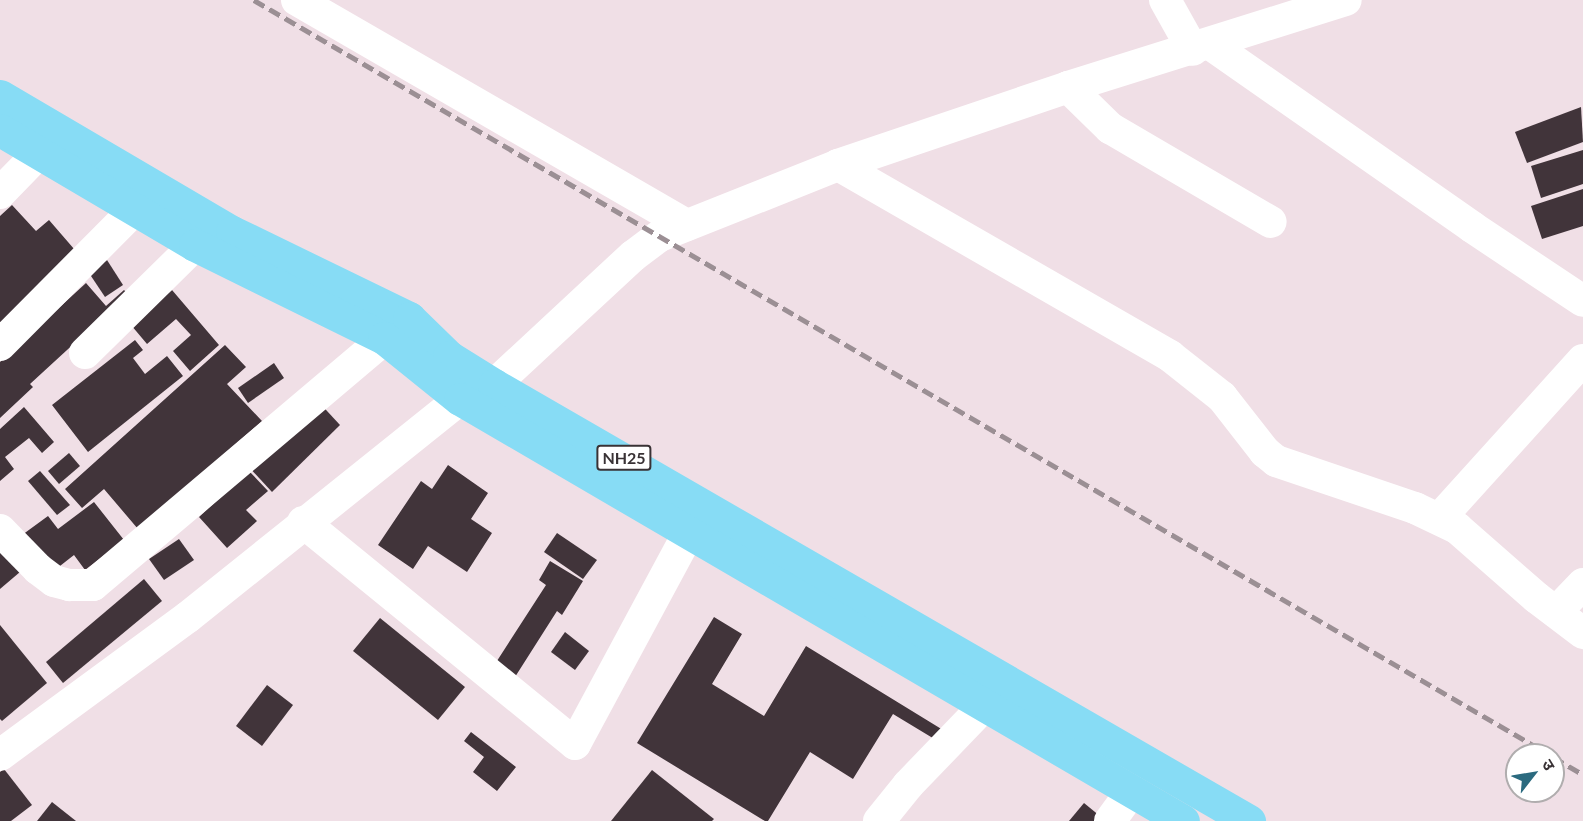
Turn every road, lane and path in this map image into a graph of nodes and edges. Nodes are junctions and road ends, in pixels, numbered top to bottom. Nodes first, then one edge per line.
1 (297, 0) edge
2 (1165, 0) edge
3 (1346, 0) edge
4 (1201, 47) junction
5 (1068, 87) junction
6 (0, 96) edge
7 (0, 130) edge
8 (39, 153) junction
9 (838, 165) junction
10 (0, 193) edge
11 (135, 209) junction
12 (1271, 222) dead end
13 (687, 225) junction
14 (195, 245) junction
15 (1583, 302) edge
16 (409, 318) junction
17 (384, 338) junction
18 (0, 345) edge
19 (85, 353) dead end
20 (1583, 360) edge
21 (494, 385) junction
22 (460, 399) junction
23 (1440, 518) junction
24 (303, 522) junction
25 (0, 530) edge
26 (688, 534) junction
27 (1583, 584) edge
28 (1556, 612) junction
29 (1583, 633) edge
30 (984, 706) junction
31 (0, 755) edge
32 (1131, 792) junction
33 (879, 821) edge
34 (1110, 821) edge
35 (1183, 821) edge
36 (1249, 821) edge

1 - 13 street
2 - 4 street
3 - 4 street
4 - 5 street
4 - 15 street
5 - 9 street
5 - 12 street
6 - 16 main road, NH25
7 - 8 main road, NH25
8 - 10 street
8 - 11 main road, NH25
9 - 13 street
9 - 23 street
11 - 14 main road, NH25
11 - 18 street
13 - 21 street
14 - 17 main road, NH25
14 - 19 street
16 - 17 street
16 - 21 main road, NH25
17 - 22 main road, NH25
17 - 25 street
20 - 23 street
21 - 36 main road, NH25
22 - 24 street
22 - 26 main road, NH25
23 - 28 street
24 - 26 street
24 - 31 street
26 - 30 main road, NH25
27 - 28 street
28 - 29 street
30 - 32 main road, NH25
30 - 33 street
32 - 34 street
32 - 35 main road, NH25

